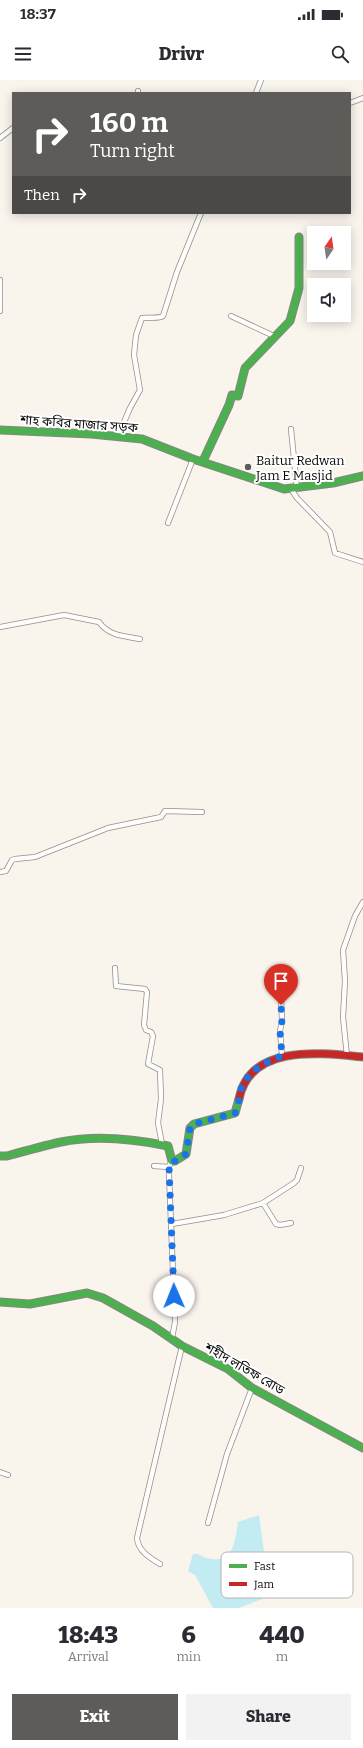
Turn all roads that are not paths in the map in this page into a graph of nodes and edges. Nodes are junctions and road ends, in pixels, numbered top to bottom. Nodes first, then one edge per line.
1 (261, 80) edge
2 (256, 92) edge
3 (363, 98) edge
4 (351, 103) edge
5 (12, 129) edge
6 (0, 138) edge
7 (201, 214) edge
8 (298, 237) dead end
9 (0, 280) edge
10 (0, 311) edge
11 (231, 316) dead end
12 (276, 337) junction
13 (0, 429) edge
14 (291, 429) dead end
15 (118, 436) junction
16 (193, 459) junction
17 (203, 461) junction
18 (363, 476) edge
19 (294, 489) junction
20 (168, 523) dead end
21 (363, 562) edge
22 (0, 627) edge
23 (140, 639) dead end
24 (202, 812) dead end
25 (0, 872) edge
26 (363, 902) edge
27 (115, 968) dead end
28 (280, 974) dead end
29 (282, 1056) junction
30 (346, 1056) junction
31 (363, 1057) edge
32 (162, 1144) junction
33 (0, 1156) edge
34 (170, 1164) junction
35 (154, 1166) dead end
36 (301, 1168) dead end
37 (262, 1203) junction
38 (291, 1223) dead end
39 (172, 1224) junction
40 (0, 1302) edge
41 (172, 1338) junction
42 (182, 1346) junction
43 (252, 1388) junction
44 (363, 1448) edge
45 (0, 1472) edge
46 (8, 1475) dead end
47 (208, 1523) dead end
48 (160, 1564) dead end

1 - 2 street
3 - 4 street
5 - 6 street
7 - 15 street
8 - 12 street
9 - 10 street
11 - 12 street
12 - 17 street
13 - 15 street, শাহ কবির মাজার সড়ক
14 - 19 street
15 - 16 street, শাহ কবির মাজার সড়ক
16 - 17 street, শাহ কবির মাজার সড়ক
16 - 20 street
17 - 19 street, শাহ কবির মাজার সড়ক
18 - 19 street, শাহ কবির মাজার সড়ক
19 - 21 street
22 - 23 street
24 - 25 street
26 - 30 street
27 - 32 street
28 - 29 street
29 - 30 street
29 - 34 street
30 - 31 street
32 - 33 street
32 - 34 street
34 - 35 street
34 - 39 street
36 - 37 street
37 - 38 street
37 - 39 street
39 - 41 street
40 - 41 street, শহীদ লতিফ রোড
41 - 42 street, শহীদ লতিফ রোড
42 - 43 street, শহীদ লতিফ রোড
42 - 48 street
43 - 44 street, শহীদ লতিফ রোড
43 - 47 street
45 - 46 street

